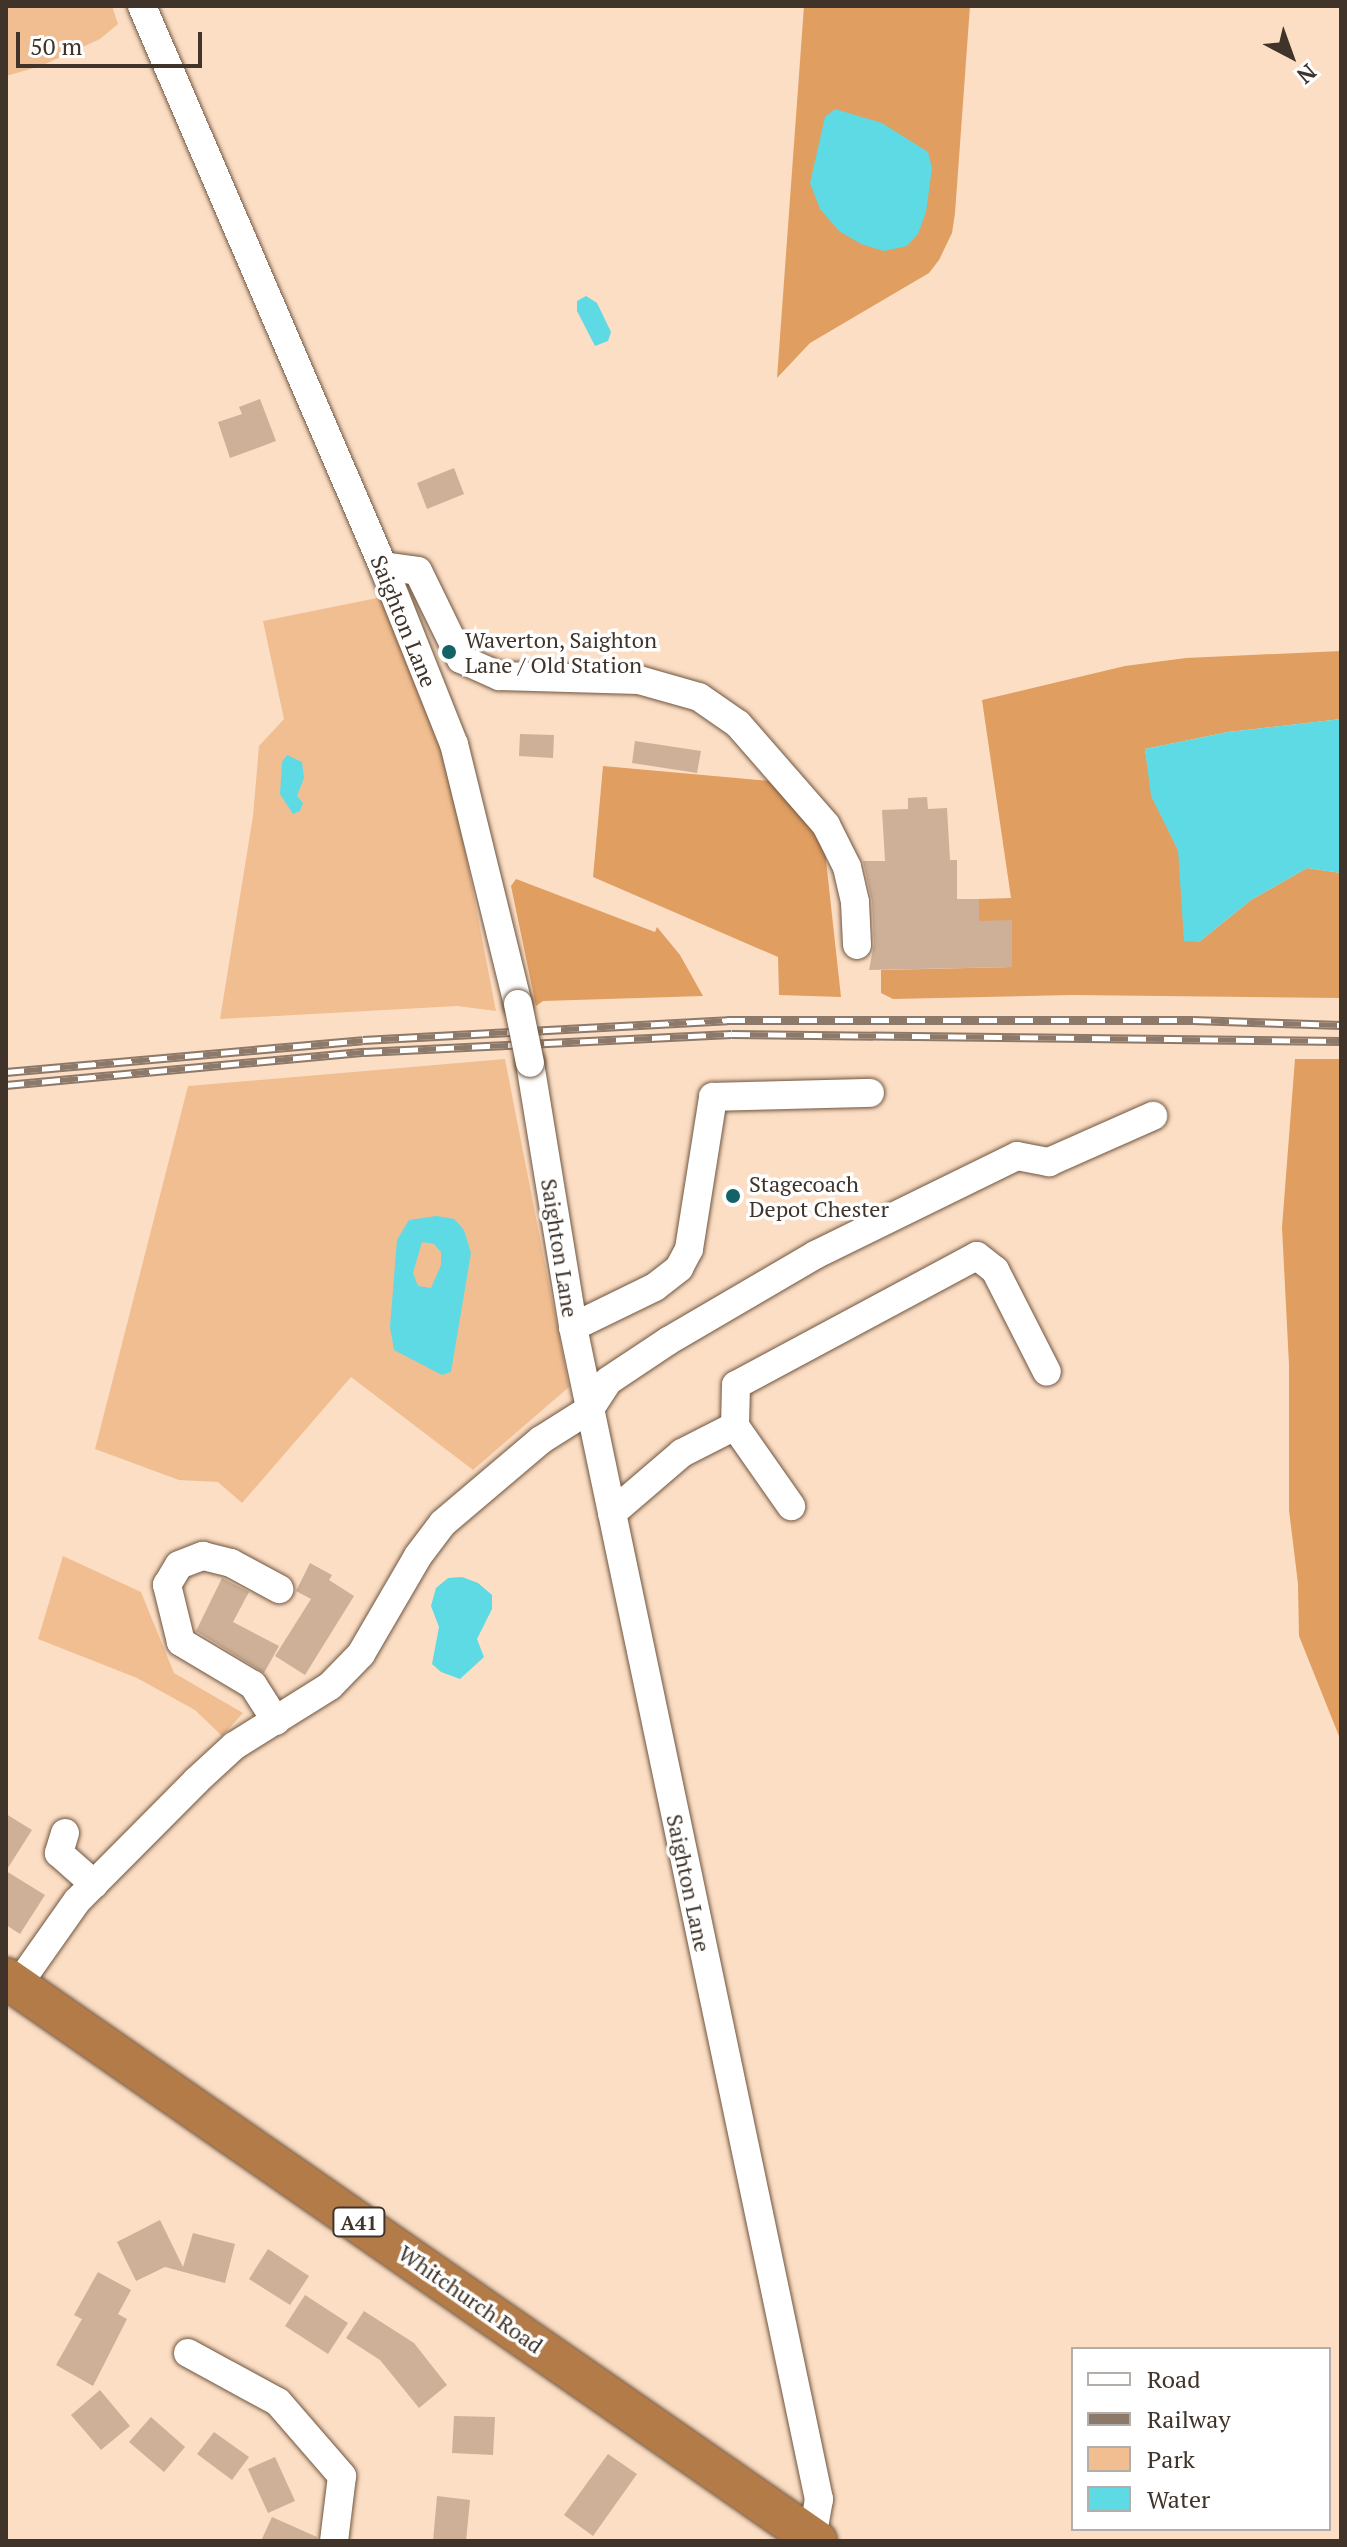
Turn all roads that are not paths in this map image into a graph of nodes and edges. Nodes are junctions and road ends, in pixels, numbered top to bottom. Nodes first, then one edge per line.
1 (142, 6) edge
2 (383, 566) junction
3 (857, 945) dead end
4 (870, 1093) dead end
5 (1153, 1116) dead end
6 (573, 1327) junction
7 (1047, 1372) dead end
8 (590, 1409) junction
9 (735, 1426) junction
10 (791, 1506) dead end
11 (612, 1513) junction
12 (279, 1589) dead end
13 (276, 1721) junction
14 (65, 1833) dead end
15 (94, 1884) junction
16 (12, 1982) edge
17 (188, 2353) dead end
18 (814, 2539) edge
19 (334, 2541) edge

1 - 2 street, Saighton Lane
2 - 3 street
2 - 6 street, Saighton Lane, bridge
4 - 6 street
5 - 8 street
6 - 8 street, Saighton Lane
7 - 9 street
8 - 11 street, Saighton Lane
8 - 13 street
9 - 10 street
9 - 11 street
11 - 18 street, Saighton Lane
12 - 13 street
13 - 15 street
14 - 15 street
15 - 16 street
16 - 18 highway, Whitchurch Road / A41
17 - 19 street

